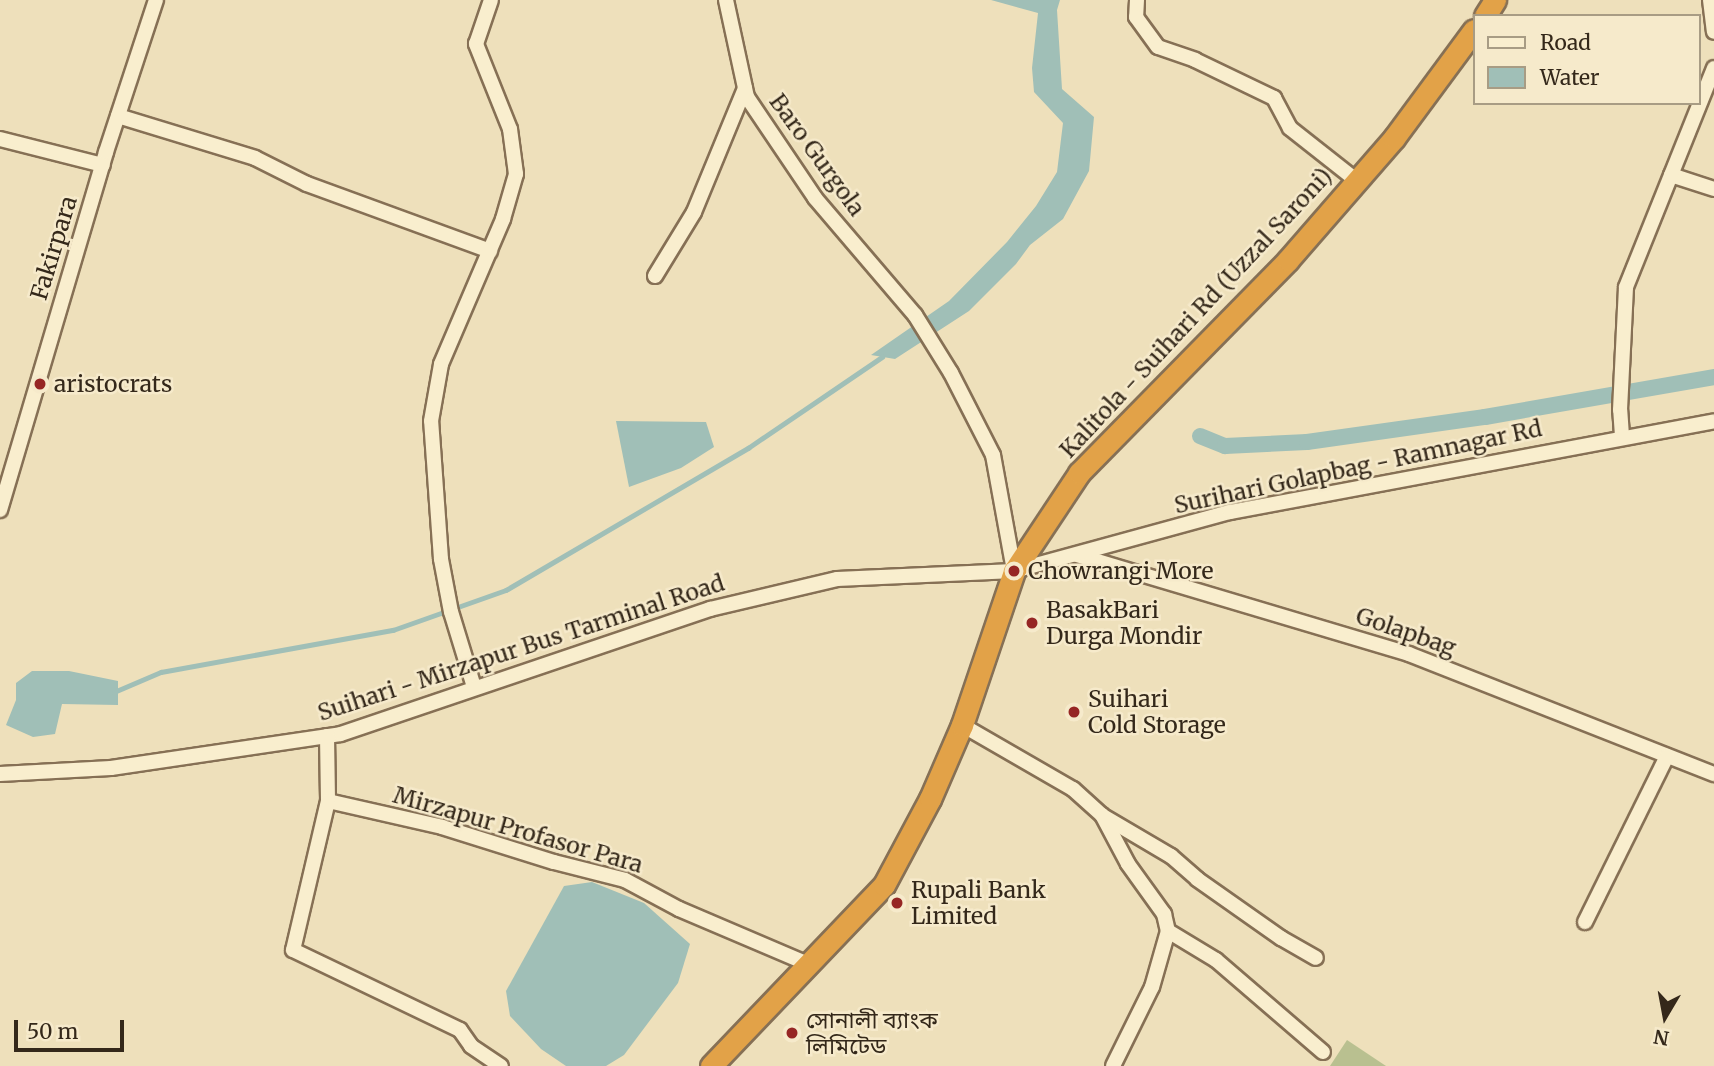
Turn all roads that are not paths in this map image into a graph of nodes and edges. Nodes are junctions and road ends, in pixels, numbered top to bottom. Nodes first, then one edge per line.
1 (156, 0) edge
2 (491, 0) edge
3 (726, 0) edge
4 (1137, 0) edge
5 (1710, 0) edge
6 (1714, 32) edge
7 (1472, 33) edge
8 (1714, 68) edge
9 (745, 88) junction
10 (1700, 103) edge
11 (1699, 105) edge
12 (118, 116) junction
13 (0, 139) edge
14 (103, 166) junction
15 (1671, 175) junction
16 (1357, 181) junction
17 (1714, 189) edge
18 (490, 251) junction
19 (655, 276) dead end
20 (1714, 421) edge
21 (1622, 436) junction
22 (0, 510) edge
23 (1075, 554) junction
24 (1014, 571) junction
25 (474, 687) junction
26 (962, 725) junction
27 (327, 736) junction
28 (1667, 756) junction
29 (0, 774) edge
30 (1714, 774) edge
31 (328, 801) junction
32 (1102, 815) junction
33 (1585, 922) dead end
34 (1168, 931) junction
35 (1316, 958) dead end
36 (808, 964) junction
37 (1323, 1052) dead end
38 (501, 1066) edge
39 (710, 1066) edge
40 (1113, 1066) edge

1 - 12 street, Fakirpara
2 - 18 street
3 - 9 street, Baro Gurgola
4 - 16 street
5 - 6 street
7 - 16 highway, Kalitola - Suihari Rd (Uzzal Saroni)
8 - 10 street
9 - 19 street
9 - 24 street, Baro Gurgola
11 - 15 street
12 - 14 street, Fakirpara
12 - 18 street
13 - 14 street
14 - 22 street, Fakirpara
15 - 17 street
15 - 21 street
16 - 24 highway, Kalitola - Suihari Rd (Uzzal Saroni)
18 - 25 street
20 - 21 street, Surihari Golapbag - Ramnagar Rd
21 - 23 street, Surihari Golapbag - Ramnagar Rd
23 - 24 street, Surihari Golapbag - Ramnagar Rd
23 - 28 street, Golapbag
24 - 25 street, Suihari - Mirzapur Bus Tarminal Road
24 - 26 highway, Kalitola - Suihari Rd (Uzzal Saroni)
25 - 27 street, Suihari - Mirzapur Bus Tarminal Road
26 - 32 street
26 - 36 highway, Kalitola - Suihari Rd (Uzzal Saroni)
27 - 29 street, Suihari - Mirzapur Bus Tarminal Road
27 - 31 street
28 - 30 street, Golapbag
28 - 33 street
31 - 36 street, Mirzapur Profasor Para
31 - 38 street
32 - 34 street
32 - 35 street
34 - 37 street
34 - 40 street
36 - 39 highway, Kalitola - Suihari Rd (Uzzal Saroni)

